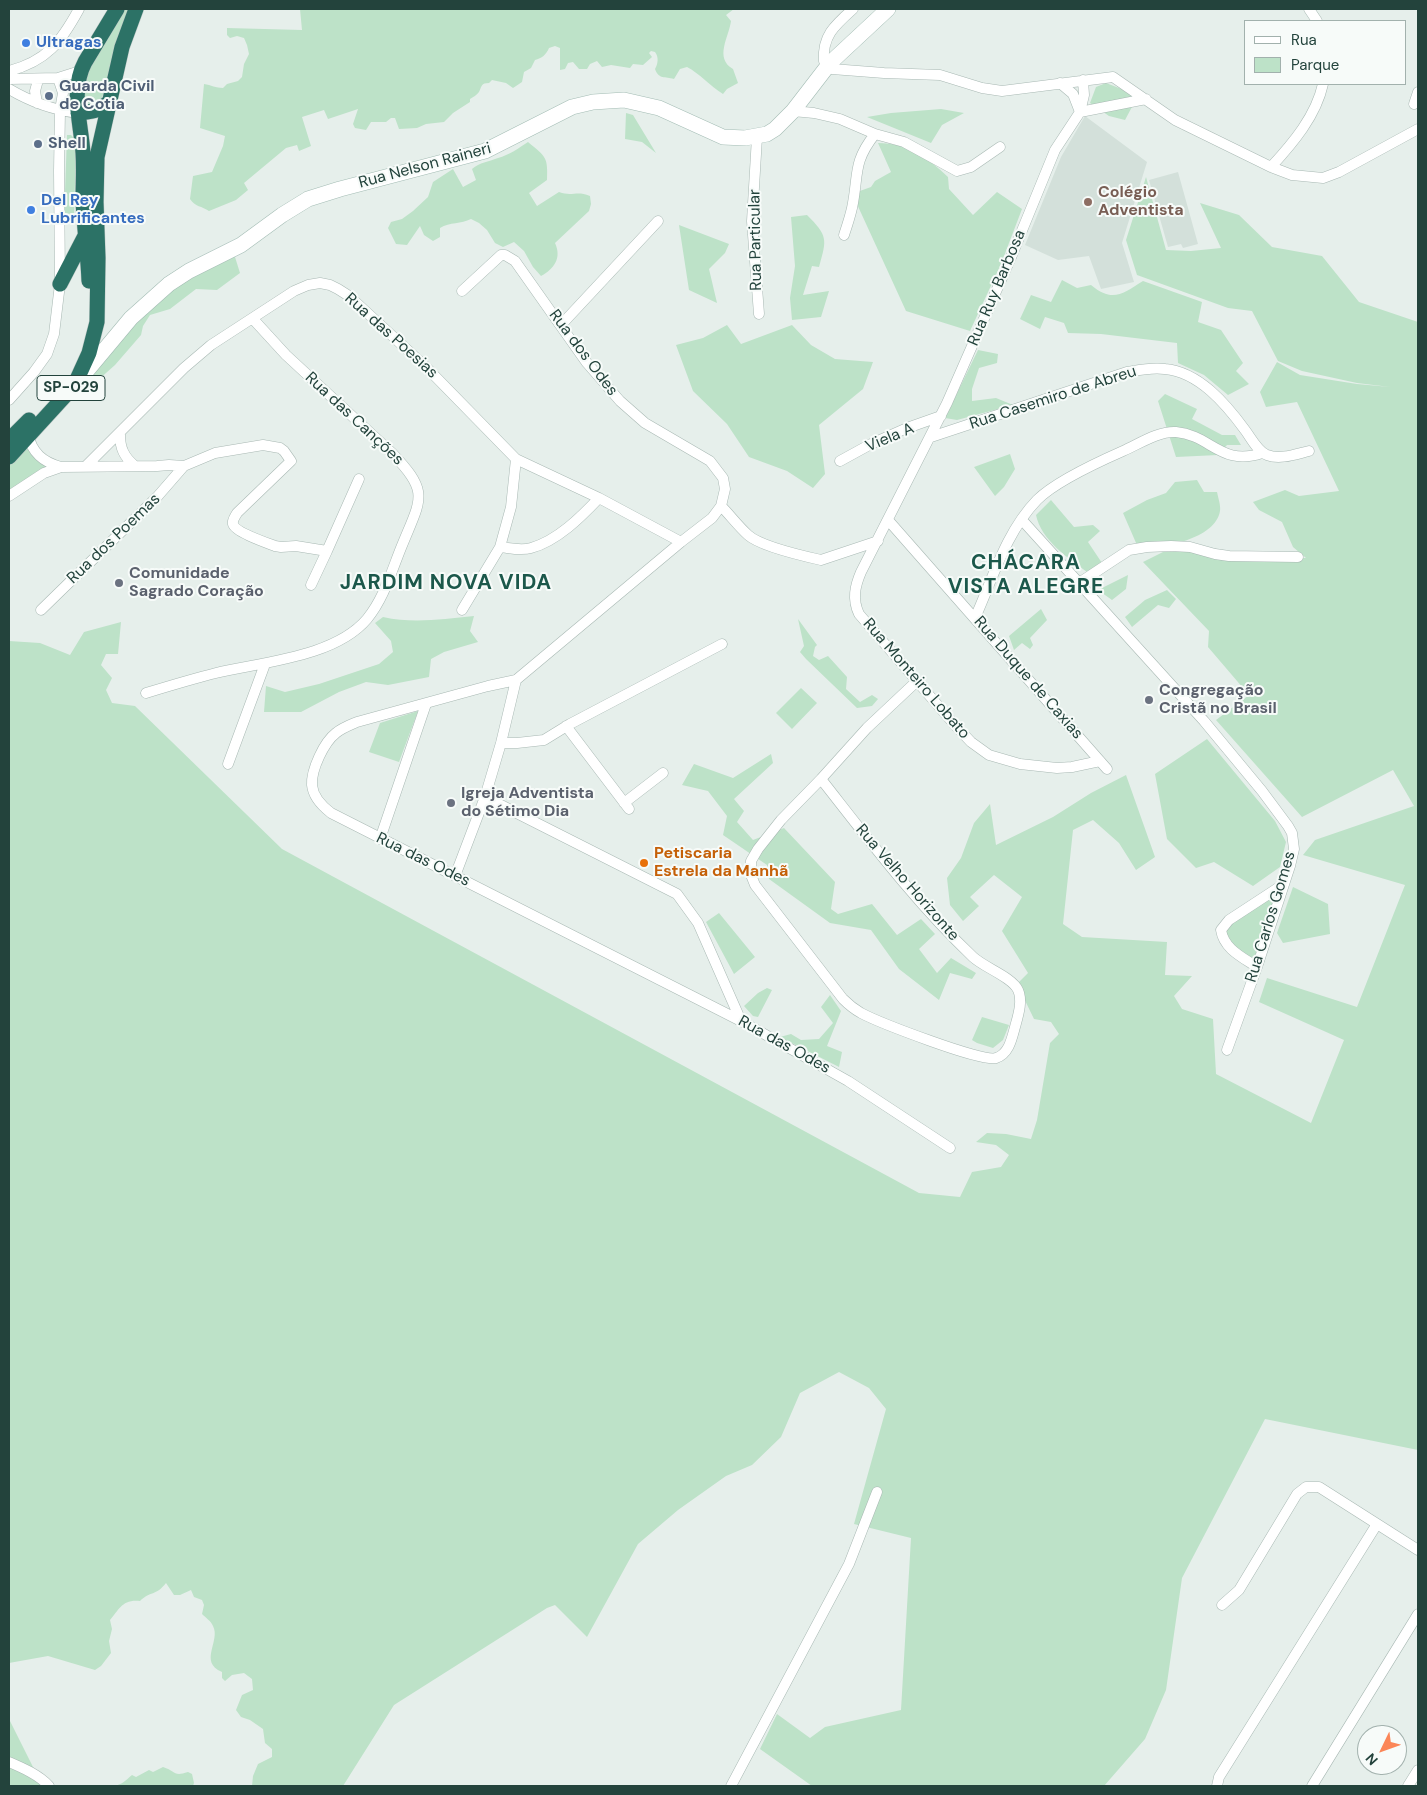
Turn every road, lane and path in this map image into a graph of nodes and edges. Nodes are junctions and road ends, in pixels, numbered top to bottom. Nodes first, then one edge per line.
1 (79, 9) edge
2 (117, 9) edge
3 (136, 9) edge
4 (852, 9) edge
5 (888, 9) edge
6 (1309, 9) edge
7 (1316, 20) edge
8 (828, 66) junction
9 (9, 71) edge
10 (80, 71) junction
11 (58, 78) junction
12 (9, 79) edge
13 (38, 80) junction
14 (1083, 80) junction
15 (1060, 83) junction
16 (1323, 85) edge
17 (9, 89) edge
18 (1418, 92) edge
19 (1143, 99) junction
20 (109, 102) junction
21 (37, 104) junction
22 (1414, 104) dead end
23 (60, 110) junction
24 (794, 112) junction
25 (1080, 112) junction
26 (78, 113) junction
27 (1418, 129) edge
28 (875, 134) junction
29 (757, 137) junction
30 (1000, 148) dead end
31 (1271, 167) junction
32 (658, 221) dead end
33 (86, 234) junction
34 (844, 235) dead end
35 (60, 284) junction
36 (462, 291) dead end
37 (759, 314) dead end
38 (252, 319) junction
39 (560, 325) junction
40 (96, 330) junction
41 (116, 334) junction
42 (74, 386) junction
43 (9, 400) edge
44 (941, 416) junction
45 (28, 434) junction
46 (120, 434) junction
47 (931, 437) junction
48 (9, 440) edge
49 (1309, 451) dead end
50 (1262, 453) junction
51 (9, 457) edge
52 (516, 459) junction
53 (840, 461) dead end
54 (86, 466) junction
55 (135, 466) junction
56 (184, 466) junction
57 (61, 467) junction
58 (359, 479) dead end
59 (11, 497) edge
60 (600, 498) junction
61 (721, 506) junction
62 (888, 520) junction
63 (1022, 520) junction
64 (878, 541) junction
65 (681, 542) junction
66 (500, 547) junction
67 (327, 551) junction
68 (1298, 557) dead end
69 (1079, 583) junction
70 (311, 585) dead end
71 (41, 610) dead end
72 (462, 610) dead end
73 (975, 618) junction
74 (722, 644) dead end
75 (265, 664) junction
76 (516, 680) junction
77 (917, 681) junction
78 (146, 693) dead end
79 (426, 704) junction
80 (566, 726) junction
81 (501, 743) junction
82 (1100, 761) junction
83 (228, 764) dead end
84 (1107, 770) dead end
85 (663, 773) dead end
86 (821, 779) junction
87 (485, 797) junction
88 (380, 839) junction
89 (455, 876) junction
90 (1284, 884) junction
91 (1257, 967) junction
92 (741, 1021) junction
93 (1227, 1050) dead end
94 (950, 1148) dead end
95 (877, 1492) dead end
96 (1377, 1524) junction
97 (1418, 1550) edge
98 (1222, 1605) dead end
99 (1418, 1614) edge
100 (9, 1762) edge
101 (1418, 1770) edge
102 (1412, 1785) edge
103 (49, 1786) edge
104 (731, 1786) edge
105 (1217, 1786) edge
106 (1312, 1786) edge

1 - 9 street
2 - 10 highway, SP-029
3 - 20 highway, SP-029
4 - 8 street
5 - 8 main road, Rua Nelson Raineri
6 - 7 street
8 - 15 street
8 - 24 main road, Rua Nelson Raineri
10 - 11 street
10 - 26 highway, SP-029
11 - 13 street
11 - 23 street
12 - 13 street
13 - 21 street
14 - 15 street
14 - 19 street
14 - 25 street
15 - 25 street
16 - 31 street
17 - 21 street
18 - 22 street
19 - 25 street
19 - 31 street
20 - 26 highway
20 - 40 highway, SP-029
21 - 23 street
23 - 26 street
23 - 35 street
24 - 28 street
24 - 29 main road, Rua Nelson Raineri
25 - 44 street, Rua Ruy Barbosa
26 - 33 highway, SP-029
27 - 31 street
28 - 30 street
28 - 34 street
29 - 37 street, Rua Particular
29 - 41 main road, Rua Nelson Raineri
32 - 39 street
33 - 35 highway
33 - 48 highway, SP-029
35 - 43 street
36 - 39 street, Rua dos Odes
38 - 46 street, Rua das Poesias
38 - 52 street, Rua das Poesias
38 - 75 street, Rua das Canções
39 - 61 street, Rua dos Odes
40 - 41 main road
40 - 42 highway, SP-029
41 - 42 main road, Rua Nelson Raineri
42 - 45 highway, SP-029
44 - 47 street, Rua Ruy Barbosa
44 - 53 street, Viela A
45 - 51 highway, SP-029
45 - 57 street
46 - 54 street, Rua das Poesias
46 - 55 street
47 - 50 street, Rua Casemiro de Abreu
47 - 62 street, Rua Ruy Barbosa
49 - 50 street
50 - 63 street
52 - 60 street, Rua das Poesias
52 - 66 street
54 - 55 street
54 - 57 street
55 - 56 street
56 - 67 street
56 - 71 street, Rua dos Poemas
57 - 59 street
58 - 67 street
60 - 65 street, Rua das Poesias
60 - 66 street
61 - 64 street
61 - 65 street
62 - 64 street, Rua Monteiro Lobato
62 - 73 street, Rua Duque de Caxias
63 - 69 street, Rua Carlos Gomes
63 - 73 street
64 - 77 street, Rua Monteiro Lobato
65 - 76 street, Rua das Odes
66 - 72 street
67 - 70 street
68 - 69 street
69 - 90 street, Rua Carlos Gomes
73 - 82 street, Rua Duque de Caxias
74 - 80 street
75 - 78 street, Rua das Canções
75 - 83 street
76 - 79 street, Rua das Odes
76 - 81 street
77 - 82 street, Rua Monteiro Lobato
77 - 86 street, Rua Velho Horizonte
79 - 88 street
79 - 88 street, Rua das Odes
80 - 81 street
80 - 85 street
81 - 87 street
82 - 84 street, Rua Duque de Caxias
86 - 86 street, Rua Velho Horizonte
87 - 89 street
87 - 92 street
88 - 89 street, Rua das Odes
89 - 92 street, Rua das Odes
90 - 91 street, Rua Carlos Gomes
90 - 91 street
91 - 93 street, Rua Carlos Gomes
92 - 94 street, Rua das Odes
95 - 104 street
96 - 97 street
96 - 98 street
96 - 105 street
99 - 106 street
100 - 103 street
101 - 102 street

